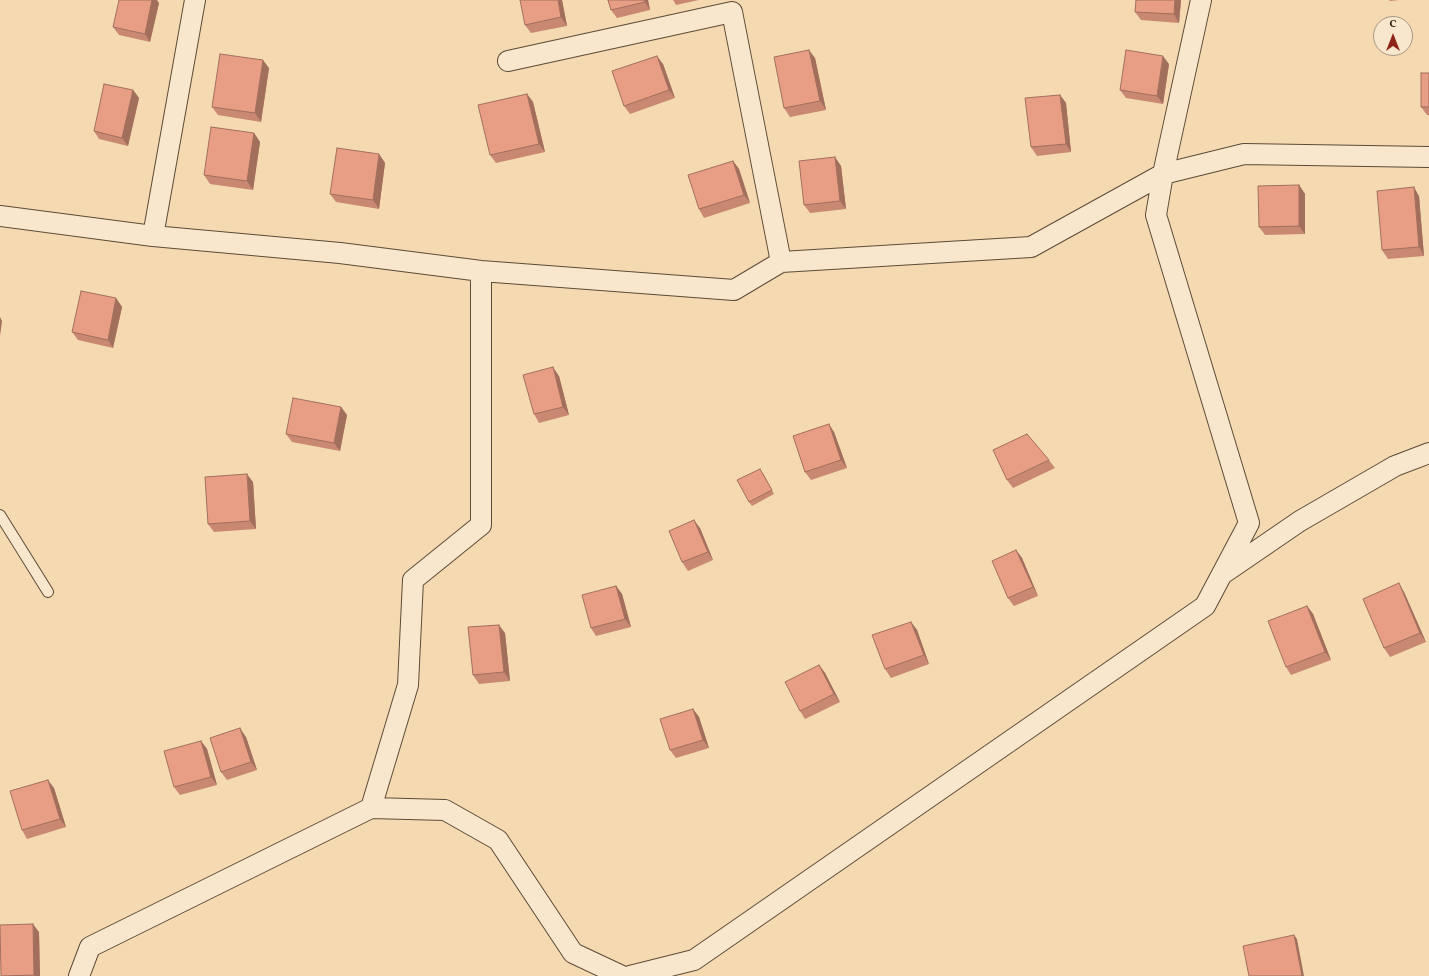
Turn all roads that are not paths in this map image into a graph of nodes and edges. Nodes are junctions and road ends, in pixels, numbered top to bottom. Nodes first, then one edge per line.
1 (195, 0) edge
2 (1201, 0) edge
3 (508, 61) dead end
4 (1429, 157) edge
5 (1163, 174) junction
6 (0, 216) edge
7 (153, 236) junction
8 (781, 262) junction
9 (481, 271) junction
10 (1429, 453) edge
11 (0, 515) edge
12 (1221, 576) junction
13 (48, 592) dead end
14 (371, 808) junction
15 (79, 976) edge
16 (622, 976) edge
17 (630, 976) edge

1 - 7 street
2 - 5 street
3 - 8 street
4 - 5 street
5 - 8 street
5 - 12 street
6 - 7 street
7 - 9 street
8 - 9 street
9 - 14 street
10 - 12 street
11 - 13 lane
12 - 17 street
14 - 15 street
14 - 16 street

